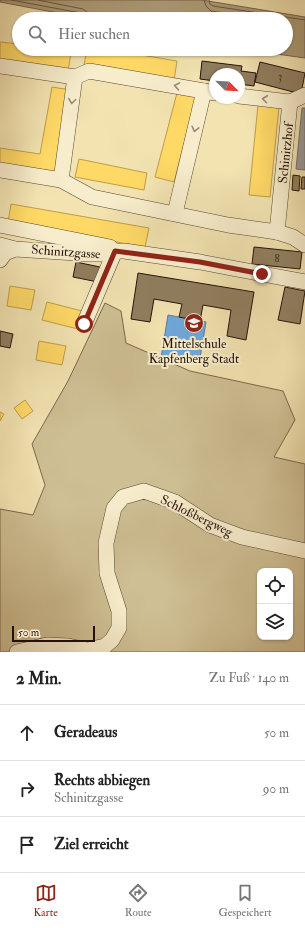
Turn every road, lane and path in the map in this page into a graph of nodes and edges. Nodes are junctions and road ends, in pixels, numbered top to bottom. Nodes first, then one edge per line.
1 (0, 66) edge
2 (75, 77) junction
3 (209, 92) edge
4 (209, 95) edge
5 (305, 95) edge
6 (245, 97) edge
7 (290, 102) junction
8 (0, 170) edge
9 (62, 180) junction
10 (175, 213) junction
11 (0, 225) edge
12 (277, 232) junction
13 (0, 245) edge
14 (305, 246) edge
15 (15, 249) junction
16 (120, 251) junction
17 (0, 260) edge
18 (305, 282) edge
19 (84, 324) dead end
20 (305, 551) edge
21 (17, 652) edge

1 - 2 street
3 -> 2 street
2 -> 9 street
4 -> 10 street
5 - 7 street
7 -> 6 street
7 - 12 street, Schinitzhof
8 - 9 street
9 - 10 street
10 - 12 street
11 - 16 street
12 - 14 street
13 - 15 street, Schinitzgasse
15 - 16 street, Schinitzgasse
15 - 17 street, Schinitzgasse
16 - 18 street, Schinitzgasse
16 - 19 street
20 - 21 street, Schloßbergweg

